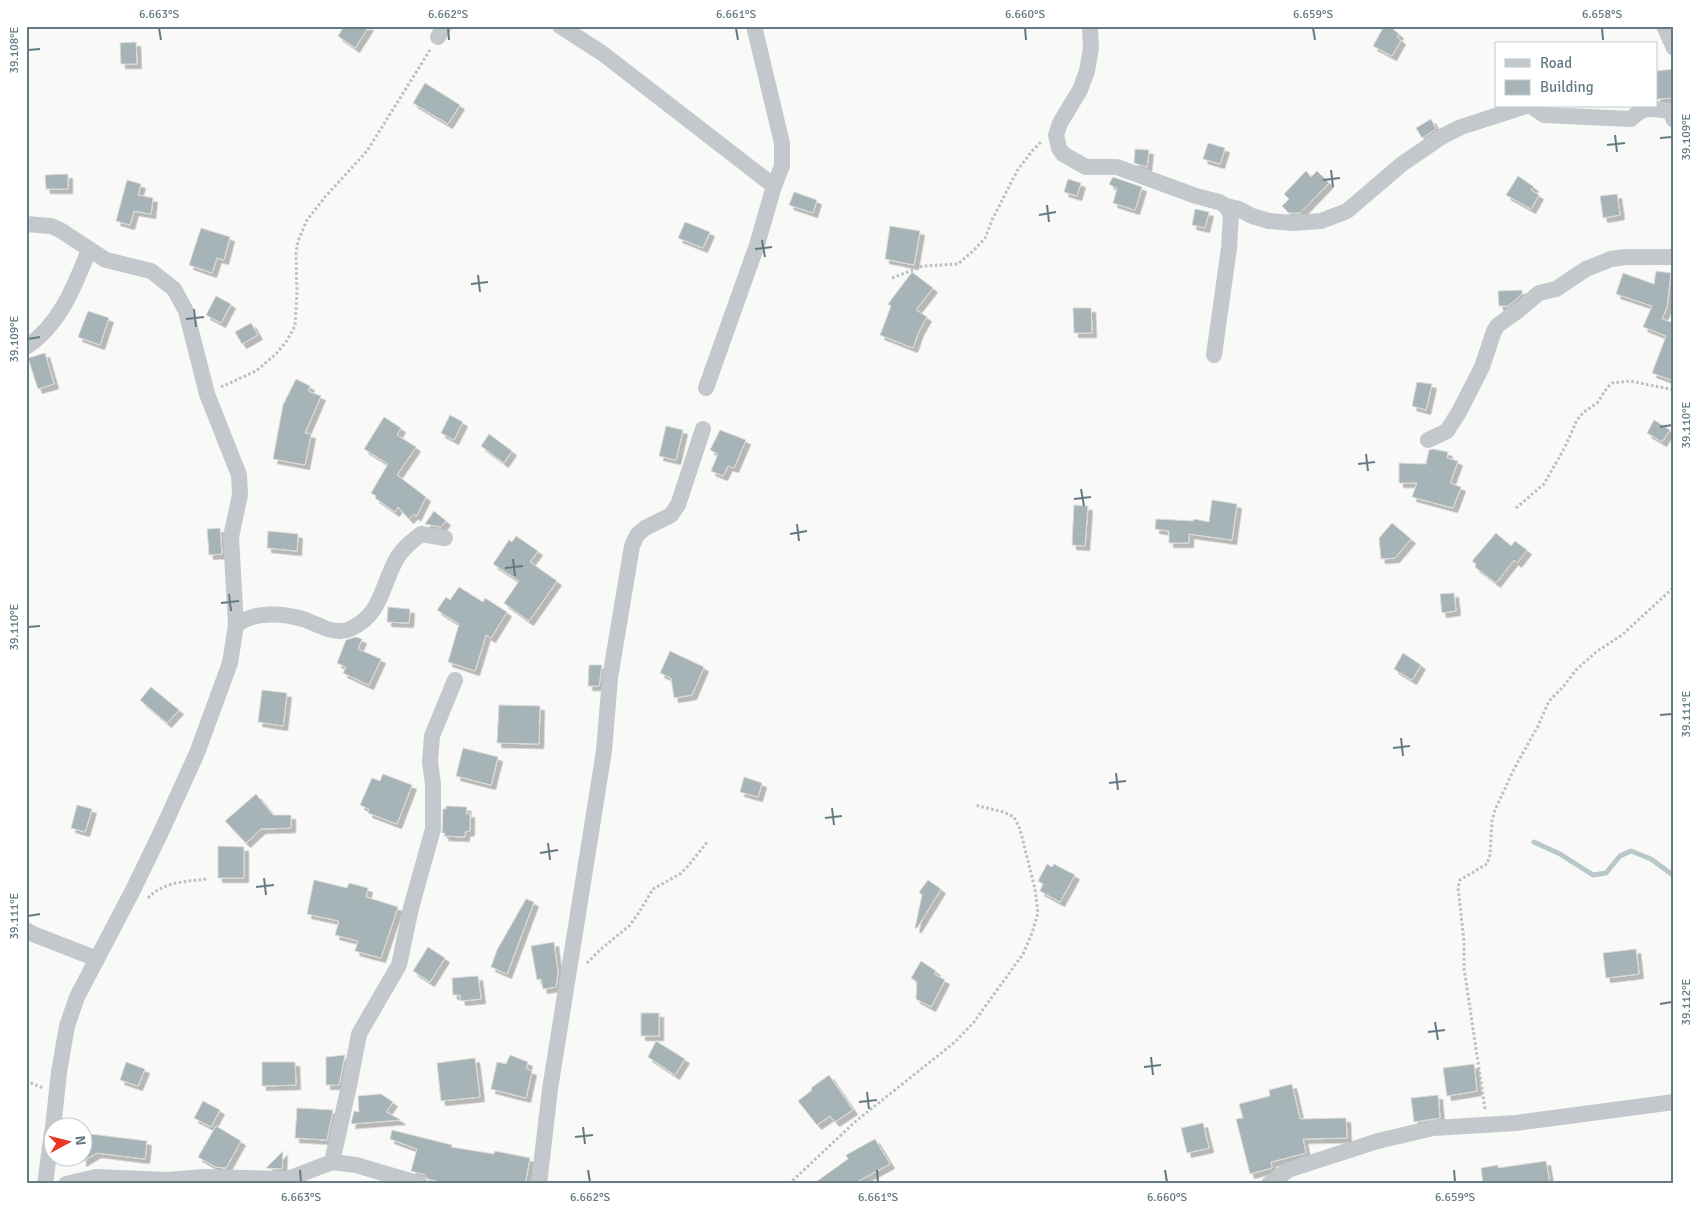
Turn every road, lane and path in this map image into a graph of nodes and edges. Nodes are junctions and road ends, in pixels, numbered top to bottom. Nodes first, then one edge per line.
1 (560, 26) edge
2 (754, 26) edge
3 (1090, 26) edge
4 (1664, 26) edge
5 (441, 32) edge
6 (1674, 48) edge
7 (1520, 108) edge
8 (1534, 108) edge
9 (1653, 108) edge
10 (1653, 108) edge
11 (1674, 120) edge
12 (1056, 134) junction
13 (774, 186) junction
14 (1226, 206) junction
15 (26, 224) edge
16 (89, 250) junction
17 (1674, 257) edge
18 (892, 278) dead end
19 (26, 346) edge
20 (1214, 355) dead end
21 (706, 388) dead end
22 (1674, 390) edge
23 (207, 394) junction
24 (703, 429) dead end
25 (1428, 440) dead end
26 (1516, 508) dead end
27 (445, 538) dead end
28 (1674, 587) edge
29 (236, 625) junction
30 (455, 680) dead end
31 (975, 805) dead end
32 (708, 841) dead end
33 (206, 880) dead end
34 (146, 901) dead end
35 (26, 930) edge
36 (97, 959) junction
37 (585, 966) dead end
38 (1674, 1102) edge
39 (54, 1118) edge
40 (1487, 1125) junction
41 (332, 1162) junction
42 (47, 1168) edge
43 (45, 1184) edge
44 (66, 1184) edge
45 (420, 1184) edge
46 (539, 1184) edge
47 (789, 1184) edge
48 (1269, 1184) edge

1 - 13 street
2 - 13 street
3 - 12 street
4 - 6 street
5 - 23 path
7 - 14 street
8 - 10 street
9 - 11 street
12 - 14 street
12 - 18 path
13 - 21 street
14 - 20 street
15 - 16 street
16 - 19 street
16 - 23 street
17 - 25 street
22 - 26 path
23 - 29 street
24 - 46 street
27 - 29 street
28 - 40 path
29 - 36 street
30 - 41 street
31 - 47 path
32 - 37 path
33 - 34 path
35 - 36 street
36 - 39 street
38 - 40 street
40 - 48 street
41 - 44 street
41 - 45 street
42 - 43 street

